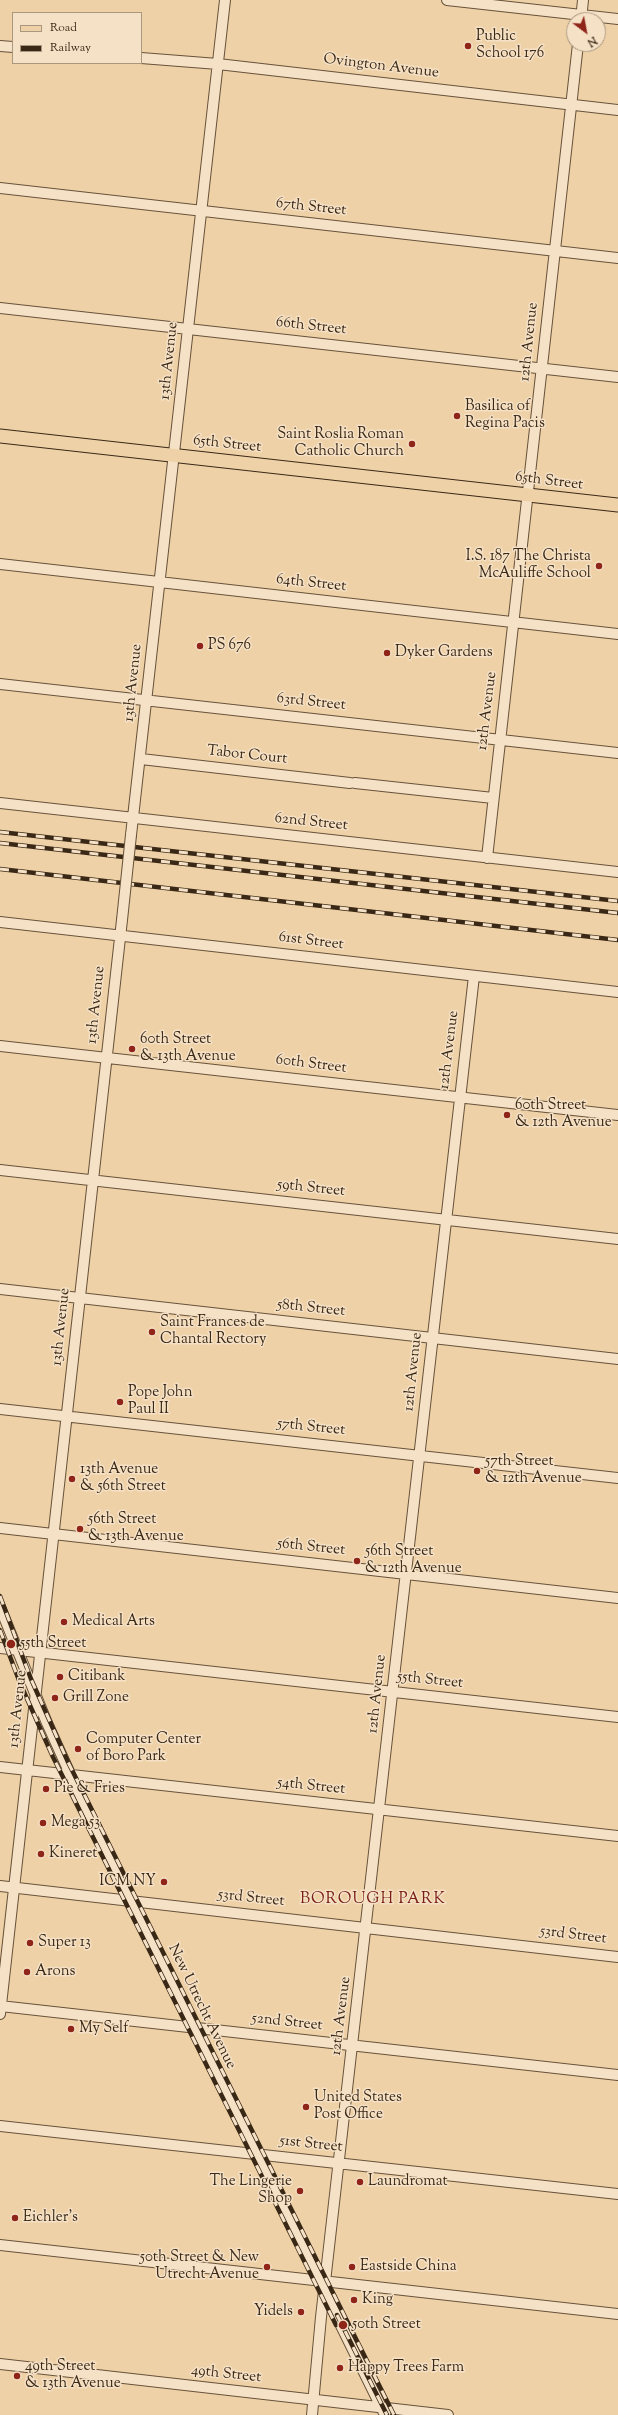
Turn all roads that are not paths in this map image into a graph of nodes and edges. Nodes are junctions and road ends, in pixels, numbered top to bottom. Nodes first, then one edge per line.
1 (225, 0) edge
2 (447, 0) edge
3 (583, 0) edge
4 (582, 12) edge
5 (566, 16) edge
6 (606, 19) edge
7 (618, 19) edge
8 (0, 46) edge
9 (12, 47) edge
10 (577, 52) edge
11 (142, 58) edge
12 (218, 64) junction
13 (571, 104) junction
14 (618, 110) edge
15 (0, 188) edge
16 (202, 211) junction
17 (555, 250) junction
18 (618, 258) edge
19 (0, 308) edge
20 (188, 329) junction
21 (542, 368) junction
22 (618, 377) edge
23 (0, 436) edge
24 (174, 456) junction
25 (527, 495) junction
26 (618, 505) edge
27 (0, 564) edge
28 (160, 582) junction
29 (514, 622) junction
30 (618, 634) edge
31 (0, 684) edge
32 (147, 700) junction
33 (500, 740) junction
34 (618, 753) edge
35 (140, 759) junction
36 (493, 798) junction
37 (0, 803) edge
38 (133, 818) junction
39 (486, 858) junction
40 (618, 872) edge
41 (0, 922) edge
42 (120, 936) junction
43 (474, 976) junction
44 (618, 992) edge
45 (0, 1046) edge
46 (107, 1058) junction
47 (460, 1098) junction
48 (618, 1115) edge
49 (0, 1170) edge
50 (93, 1180) junction
51 (446, 1220) junction
52 (618, 1239) edge
53 (0, 1289) edge
54 (80, 1298) junction
55 (433, 1338) junction
56 (618, 1359) edge
57 (0, 1409) edge
58 (67, 1416) junction
59 (420, 1455) junction
60 (618, 1478) edge
61 (0, 1528) edge
62 (54, 1534) junction
63 (407, 1574) junction
64 (618, 1598) edge
65 (0, 1607) edge
66 (0, 1648) edge
67 (16, 1649) junction
68 (41, 1652) junction
69 (393, 1692) junction
70 (36, 1697) junction
71 (618, 1717) edge
72 (0, 1767) edge
73 (28, 1770) junction
74 (71, 1775) junction
75 (380, 1810) junction
76 (618, 1836) edge
77 (0, 1886) edge
78 (14, 1887) junction
79 (131, 1901) junction
80 (367, 1927) junction
81 (618, 1957) edge
82 (0, 2008) edge
83 (195, 2028) junction
84 (354, 2045) junction
85 (618, 2075) edge
86 (0, 2126) edge
87 (256, 2153) junction
88 (340, 2163) junction
89 (618, 2194) edge
90 (0, 2244) edge
91 (322, 2281) junction
92 (325, 2294) junction
93 (618, 2314) edge
94 (0, 2364) edge
95 (314, 2400) junction
96 (383, 2411) edge
97 (312, 2415) edge
98 (448, 2415) edge

1 - 12 street, 13th Avenue
2 - 5 street
3 - 4 street
6 - 7 street
8 - 9 street
10 - 13 street, 12th Avenue
11 - 12 street, Ovington Avenue
12 - 13 street, Ovington Avenue
12 - 16 street, 13th Avenue
13 - 14 street, Ovington Avenue
13 - 17 street, 12th Avenue
15 - 16 street, 67th Street
16 - 17 street, 67th Street
16 - 20 street, 13th Avenue
17 - 18 street, 67th Street
17 - 21 street, 12th Avenue
19 - 20 street, 66th Street
20 - 21 street, 66th Street
20 - 24 street, 13th Avenue
21 - 22 street, 66th Street
21 - 25 street, 12th Avenue
23 - 24 main road, 65th Street
24 - 25 main road, 65th Street
24 - 28 street, 13th Avenue
25 - 26 main road, 65th Street
25 - 29 street, 12th Avenue
27 - 28 street, 64th Street
28 - 29 street, 64th Street
28 - 32 street, 13th Avenue
29 - 30 street, 64th Street
29 - 33 street, 12th Avenue
31 - 32 street, 63rd Street
32 - 33 street, 63rd Street
32 - 35 street, 13th Avenue
33 - 34 street, 63rd Street
33 - 36 street, 12th Avenue
35 - 36 street, Tabor Court
35 - 38 street, 13th Avenue
36 - 39 street, 12th Avenue
37 - 38 street, 62nd Street
38 - 39 street, 62nd Street
38 - 42 street, 13th Avenue, bridge
39 - 40 street, 62nd Street
41 - 42 street, 61st Street
42 - 43 street, 61st Street
42 - 46 street, 13th Avenue
43 - 44 street, 61st Street
43 - 47 street, 12th Avenue
45 - 46 street, 60th Street
46 - 47 street, 60th Street
46 - 50 street, 13th Avenue
47 - 48 street, 60th Street
47 - 51 street, 12th Avenue
49 - 50 street, 59th Street
50 - 51 street, 59th Street
50 - 54 street, 13th Avenue
51 - 52 street, 59th Street
51 - 55 street, 12th Avenue
53 - 54 street, 58th Street
54 - 55 street, 58th Street
54 - 58 street, 13th Avenue
55 - 56 street, 58th Street
55 - 59 street, 12th Avenue
57 - 58 street, 57th Street
58 - 59 street, 57th Street
58 - 62 street, 13th Avenue
59 - 60 street, 57th Street
59 - 63 street, 12th Avenue
61 - 62 street, 56th Street
62 - 63 street, 56th Street
62 - 68 street, 13th Avenue
63 - 64 street, 56th Street
63 - 69 street, 12th Avenue
65 - 67 street, New Utrecht Avenue
66 - 67 street, 55th Street
67 - 68 street, 55th Street
67 - 70 street, New Utrecht Avenue
68 - 69 street, 55th Street
68 - 70 street, 13th Avenue
69 - 71 street, 55th Street
69 - 75 street, 12th Avenue
70 - 73 street, 13th Avenue
70 - 74 street, New Utrecht Avenue
72 - 73 street, 54th Street
73 - 74 street, 54th Street
73 - 78 street, 13th Avenue
74 - 75 street, 54th Street
74 - 79 street, New Utrecht Avenue
75 - 76 street, 54th Street
75 - 80 street, 12th Avenue
77 - 78 street, 53rd Street
78 - 79 street, 53rd Street
78 - 82 street, 13th Avenue
79 - 80 street, 53rd Street
79 - 83 street, New Utrecht Avenue
80 - 81 street, 53rd Street
80 - 84 street, 12th Avenue
82 - 83 street, 52nd Street
83 - 84 street, 52nd Street
83 - 87 street, New Utrecht Avenue
84 - 85 street, 52nd Street
84 - 88 street, 12th Avenue
86 - 87 street, 51st Street
87 - 88 street, 51st Street
87 - 91 street, New Utrecht Avenue
88 - 89 street, 51st Street
88 - 91 street, 12th Avenue
90 - 91 street
91 - 92 street, New Utrecht Avenue
91 - 93 street
92 - 95 street
92 - 96 street, New Utrecht Avenue
94 - 95 street, 49th Street
95 - 96 street, 49th Street
95 - 97 street
96 - 98 street, 49th Street

